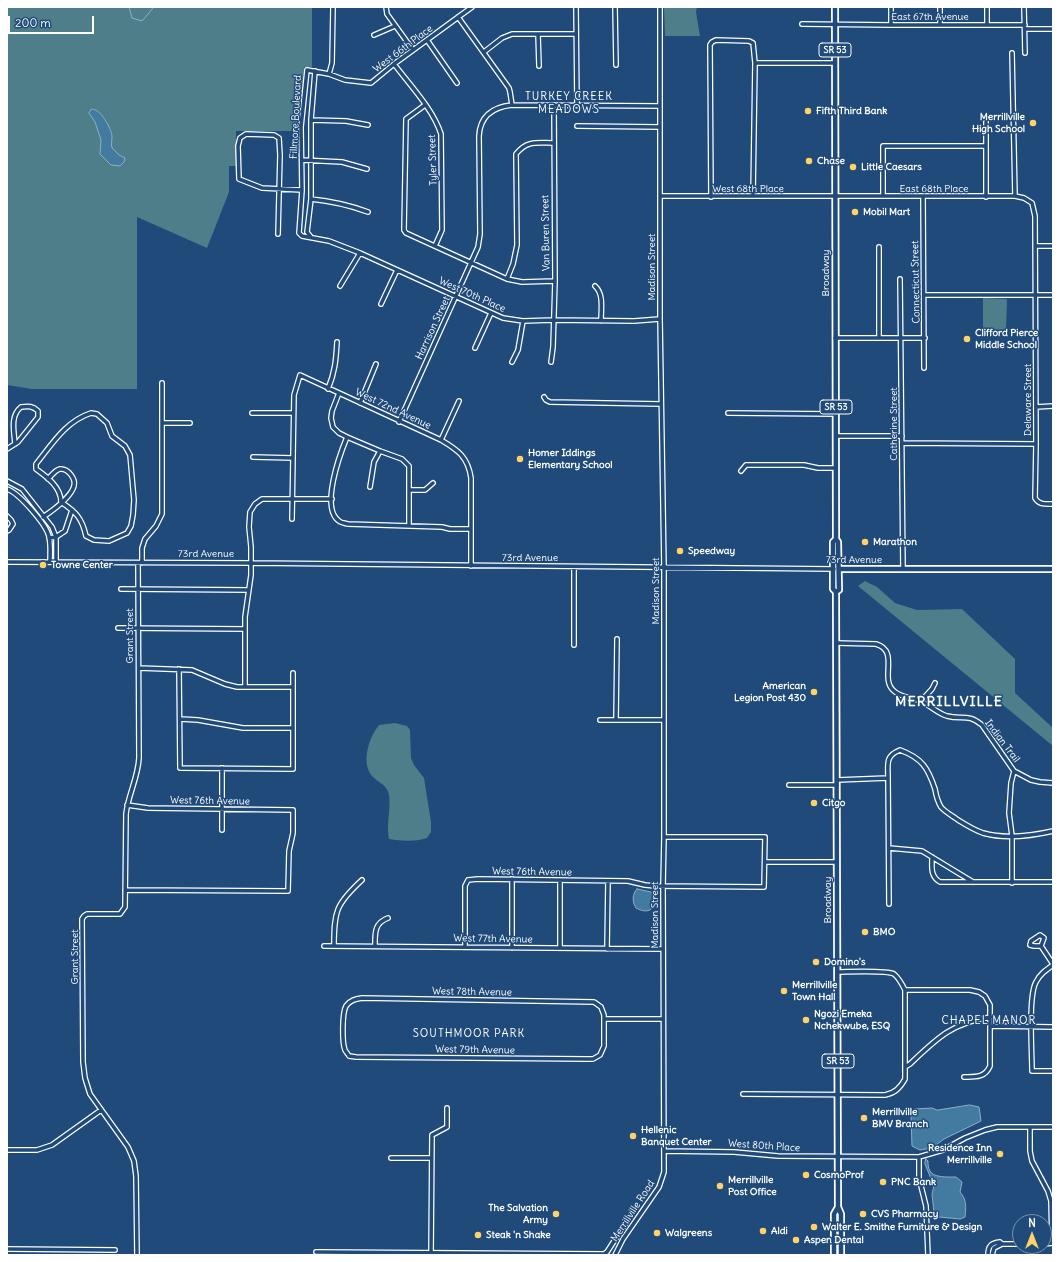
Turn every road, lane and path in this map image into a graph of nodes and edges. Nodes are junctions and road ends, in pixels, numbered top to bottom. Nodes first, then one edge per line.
1 (333, 7) edge
2 (386, 7) edge
3 (472, 7) edge
4 (576, 7) edge
5 (615, 7) edge
6 (660, 7) edge
7 (834, 7) edge
8 (891, 7) edge
9 (940, 7) edge
10 (987, 7) edge
11 (1024, 7) edge
12 (458, 17) junction
13 (802, 24) dead end
14 (940, 24) junction
15 (1025, 24) junction
16 (835, 25) junction
17 (891, 25) junction
18 (987, 25) junction
19 (395, 26) junction
20 (1025, 29) junction
21 (1053, 29) edge
22 (538, 34) junction
23 (575, 34) junction
24 (374, 35) dead end
25 (426, 40) junction
26 (413, 50) junction
27 (484, 52) junction
28 (1012, 53) dead end
29 (1025, 53) dead end
30 (755, 63) junction
31 (835, 63) junction
32 (394, 64) junction
33 (616, 65) dead end
34 (539, 66) dead end
35 (315, 71) junction
36 (329, 74) junction
37 (457, 83) dead end
38 (425, 105) junction
39 (512, 105) junction
40 (554, 105) junction
41 (577, 105) junction
42 (659, 106) junction
43 (311, 120) junction
44 (986, 122) dead end
45 (368, 125) dead end
46 (577, 126) dead end
47 (659, 127) junction
48 (554, 143) junction
49 (986, 146) junction
50 (302, 160) junction
51 (311, 160) junction
52 (367, 169) dead end
53 (280, 190) junction
54 (302, 190) junction
55 (660, 196) junction
56 (753, 196) junction
57 (883, 196) junction
58 (923, 196) junction
59 (1015, 196) junction
60 (711, 197) junction
61 (835, 197) junction
62 (986, 197) junction
63 (311, 200) junction
64 (1032, 203) joint
65 (368, 212) dead end
66 (278, 234) dead end
67 (311, 237) junction
68 (435, 246) junction
69 (1035, 246) junction
70 (1053, 246) edge
71 (879, 247) dead end
72 (360, 254) junction
73 (472, 262) junction
74 (397, 270) junction
75 (508, 279) junction
76 (900, 279) dead end
77 (555, 281) junction
78 (340, 286) dead end
79 (594, 286) dead end
80 (1035, 294) junction
81 (924, 295) junction
82 (1053, 295) edge
83 (456, 297) junction
84 (381, 304) dead end
85 (491, 313) junction
86 (660, 319) junction
87 (554, 320) junction
88 (523, 321) junction
89 (602, 321) junction
90 (836, 338) junction
91 (879, 338) junction
92 (901, 338) junction
93 (925, 338) junction
94 (337, 342) dead end
95 (475, 348) dead end
96 (512, 362) dead end
97 (550, 362) dead end
98 (376, 364) dead end
99 (924, 368) dead end
100 (162, 383) dead end
101 (328, 389) junction
102 (339, 393) junction
103 (544, 397) dead end
104 (459, 402) dead end
105 (360, 403) junction
106 (661, 404) junction
107 (1053, 406) edge
108 (1036, 407) junction
109 (252, 413) dead end
110 (293, 413) junction
111 (728, 413) dead end
112 (836, 414) junction
113 (400, 422) junction
114 (190, 423) dead end
115 (162, 424) junction
116 (836, 436) junction
117 (902, 436) junction
118 (347, 437) junction
119 (441, 440) junction
120 (902, 443) junction
121 (14, 444) junction
122 (1036, 444) junction
123 (7, 449) edge
124 (380, 452) junction
125 (253, 457) dead end
126 (293, 458) junction
127 (836, 468) junction
128 (741, 471) dead end
129 (48, 479) junction
130 (7, 481) edge
131 (433, 483) dead end
132 (370, 487) dead end
133 (7, 489) edge
134 (410, 490) junction
135 (293, 499) junction
136 (332, 499) junction
137 (61, 502) junction
138 (1053, 504) edge
139 (72, 510) junction
140 (7, 516) edge
141 (44, 516) junction
142 (292, 519) dead end
143 (39, 521) junction
144 (409, 526) junction
145 (470, 529) junction
146 (7, 531) edge
147 (56, 537) junction
148 (50, 538) junction
149 (7, 562) edge
150 (50, 562) junction
151 (56, 562) junction
152 (140, 563) junction
153 (251, 563) junction
154 (471, 566) junction
155 (574, 567) junction
156 (664, 568) junction
157 (836, 569) junction
158 (903, 569) junction
159 (1053, 569) edge
160 (121, 589) dead end
161 (138, 589) junction
162 (248, 590) junction
163 (118, 628) dead end
164 (138, 628) junction
165 (245, 629) junction
166 (617, 639) dead end
167 (836, 643) junction
168 (574, 645) dead end
169 (139, 668) junction
170 (179, 669) junction
171 (293, 673) dead end
172 (935, 683) dead end
173 (245, 687) junction
174 (292, 687) junction
175 (921, 701) junction
176 (180, 719) junction
177 (600, 720) dead end
178 (616, 720) junction
179 (664, 720) junction
180 (293, 728) junction
181 (222, 768) junction
182 (1014, 771) junction
183 (888, 778) junction
184 (1053, 782) edge
185 (837, 783) junction
186 (789, 785) dead end
187 (127, 806) junction
188 (222, 809) junction
189 (222, 830) dead end
190 (1053, 831) edge
191 (1012, 836) junction
192 (664, 837) junction
193 (889, 848) junction
194 (932, 857) junction
195 (765, 862) junction
196 (837, 862) junction
197 (512, 879) junction
198 (362, 880) dead end
199 (560, 880) junction
200 (608, 881) junction
201 (1053, 882) edge
202 (974, 883) junction
203 (1012, 883) junction
204 (662, 886) junction
205 (125, 890) junction
206 (889, 904) dead end
207 (388, 918) dead end
208 (324, 946) dead end
209 (334, 946) junction
210 (375, 946) junction
211 (1041, 946) dead end
212 (466, 947) junction
213 (512, 948) junction
214 (560, 948) junction
215 (607, 948) junction
216 (663, 949) junction
217 (1053, 964) edge
218 (837, 972) junction
219 (904, 990) junction
220 (991, 1017) junction
221 (604, 1019) junction
222 (663, 1019) junction
223 (991, 1026) junction
224 (1032, 1026) junction
225 (1053, 1027) edge
226 (349, 1056) joint
227 (905, 1066) junction
228 (1053, 1071) edge
229 (964, 1078) dead end
230 (743, 1094) dead end
231 (838, 1094) junction
232 (447, 1108) dead end
233 (100, 1110) junction
234 (1030, 1127) junction
235 (1053, 1127) edge
236 (7, 1150) edge
237 (664, 1151) junction
238 (838, 1157) junction
239 (919, 1157) junction
240 (391, 1158) dead end
241 (431, 1158) junction
242 (664, 1175) joint
243 (838, 1207) junction
244 (640, 1215) junction
245 (1053, 1243) edge
246 (1002, 1244) junction
247 (1012, 1244) edge
248 (7, 1249) edge
249 (27, 1249) junction
250 (90, 1250) junction
251 (115, 1250) dead end
252 (316, 1252) dead end
253 (344, 1254) edge
254 (431, 1254) edge
255 (494, 1254) edge
256 (27, 1255) edge
257 (90, 1255) edge
258 (137, 1255) edge
259 (615, 1255) edge
260 (834, 1255) edge
261 (841, 1255) edge
262 (928, 1255) edge
263 (988, 1255) edge
264 (992, 1255) edge

1 - 36 street
2 - 19 street
3 - 12 street, West 66th Place
4 - 23 street
5 - 33 street
6 - 42 street, Madison Street
7 - 16 main road, Broadway / SR 53
8 - 17 street
9 - 14 street
10 - 18 street
11 - 15 street
12 - 25 street, West 66th Place
12 - 27 street
13 - 16 street, East 67th Avenue
14 - 17 street, East 67th Avenue
14 - 18 street, East 67th Avenue
15 - 18 street, East 67th Avenue
15 - 20 street
16 - 17 street, East 67th Avenue
16 - 31 main road, Broadway / SR 53
19 - 24 street
19 - 26 street
20 - 21 street
20 - 29 street
22 - 23 street
22 - 27 street
22 - 34 street
23 - 41 street
25 - 26 street, West 66th Place
25 - 37 street
26 - 32 street, West 66th Place
27 - 39 street
28 - 59 street
30 - 31 street
30 - 56 street
30 - 60 street
31 - 61 main road, Broadway / SR 53
32 - 36 street, West 66th Place
32 - 38 street, Tyler Street
35 - 36 street, West 66th Place
35 - 43 street, Fillmore Boulevard
35 - 50 street, Fillmore Boulevard
38 - 68 street, Tyler Street
38 - 68 street
39 - 40 street
39 - 73 street, Harrison Street
40 - 41 street
40 - 48 street, Van Buren Street
41 - 42 street
42 - 47 street, Madison Street
43 - 45 street
43 - 51 street, Fillmore Boulevard
44 - 49 street
46 - 47 street
47 - 55 street, Madison Street
48 - 75 street
48 - 77 street, Van Buren Street
49 - 57 street
49 - 62 street
50 - 51 street
50 - 54 street, Fillmore Boulevard
51 - 52 street
51 - 63 street, Fillmore Boulevard
53 - 53 street
53 - 54 street
53 - 66 street
54 - 67 street, Fillmore Boulevard
55 - 60 street, West 68th Place
55 - 86 street, Madison Street
56 - 60 street, West 68th Place
56 - 61 street, West 68th Place
57 - 58 street, East 68th Place
57 - 61 street, East 68th Place
58 - 62 street, East 68th Place
58 - 81 street, Connecticut Street
59 - 62 street, East 68th Place
59 - 64 street, East 68th Place
61 - 90 main road, Broadway / SR 53
63 - 65 street
63 - 67 street, Fillmore Boulevard
64 - 69 street, Delaware Street
67 - 72 street, West 70th Place
68 - 73 street
69 - 70 street
69 - 80 street, Delaware Street
71 - 91 street
72 - 74 street, West 70th Place
72 - 78 street
73 - 75 street
73 - 83 street, Harrison Street
74 - 83 street, West 70th Place
74 - 84 street
75 - 77 street
76 - 92 street, Catherine Street
77 - 87 street, Van Buren Street
79 - 89 street
80 - 81 street
80 - 82 street
80 - 108 street, Delaware Street
81 - 93 street, Connecticut Street
83 - 85 street, West 70th Place
83 - 113 street, Harrison Street
85 - 88 street, West 70th Place
85 - 95 street
86 - 89 street, West 70th Place
86 - 106 street, Madison Street
87 - 88 street, West 70th Place
87 - 89 street, West 70th Place
87 - 97 street, Van Buren Street
88 - 96 street
90 - 91 street
90 - 112 main road, Broadway / SR 53
91 - 92 street
92 - 93 street
92 - 117 street, Catherine Street
93 - 99 street, Connecticut Street
94 - 101 street
98 - 105 street
100 - 115 street, Grant Street
101 - 102 street, West 72nd Avenue
101 - 110 street, West 72nd Avenue
102 - 105 street, West 72nd Avenue
102 - 118 street
103 - 106 street
104 - 119 street
105 - 113 street, West 72nd Avenue
106 - 156 street, Madison Street
107 - 108 street
108 - 122 street, Delaware Street
109 - 110 street
110 - 126 street
111 - 112 street
112 - 116 main road, Broadway / SR 53
113 - 119 street, West 72nd Avenue
114 - 115 street
115 - 152 street, Grant Street
116 - 117 street
116 - 127 main road, Broadway / SR 53
117 - 120 street, Catherine Street
118 - 124 street
118 - 136 street
119 - 145 street, West 72nd Avenue
120 - 122 street
120 - 158 street, Catherine Street
121 - 121 street
121 - 123 street
122 - 138 street, Delaware Street
124 - 132 street
124 - 134 street
125 - 126 street
126 - 135 street
127 - 128 street
127 - 157 main road, Broadway / SR 53
129 - 137 street
129 - 137 street
129 - 139 street
130 - 141 street
131 - 134 street
133 - 143 street
134 - 144 street
135 - 136 street
135 - 142 street
135 - 153 street
136 - 144 street
137 - 139 street
137 - 141 street
139 - 147 street
140 - 146 street
141 - 143 street
141 - 147 street
143 - 148 street
144 - 145 street
145 - 154 street
147 - 148 street
147 - 151 street
148 - 150 street
149 - 150 street, 73rd Avenue
150 - 151 street, 73rd Avenue
151 - 152 street, 73rd Avenue
152 - 153 street, 73rd Avenue
152 - 161 street, Grant Street
153 - 154 street, 73rd Avenue
153 - 162 street
154 - 155 street, 73rd Avenue
155 - 156 street, 73rd Avenue
155 - 168 street
156 - 157 street, 73rd Avenue
156 - 179 street, Madison Street
157 - 158 main road, 73rd Avenue
157 - 167 main road, Broadway / SR 53
158 - 159 main road, 73rd Avenue
160 - 161 street
161 - 162 street
161 - 164 street, Grant Street
162 - 165 street
163 - 164 street
164 - 165 street
164 - 169 street, Grant Street
165 - 173 street
166 - 178 street
167 - 175 street, Indian Trail
167 - 185 main road, Broadway / SR 53
169 - 170 street
169 - 187 street, Grant Street
170 - 173 street
170 - 176 street
171 - 174 street
172 - 175 street
173 - 174 street
174 - 180 street
175 - 182 street, Indian Trail
176 - 180 street
176 - 181 street
177 - 178 street
178 - 179 street
179 - 192 street, Madison Street
180 - 181 street
181 - 188 street
182 - 184 street, Indian Trail
182 - 191 street
183 - 185 street
183 - 191 street
183 - 193 street
185 - 186 street
185 - 196 main road, Broadway / SR 53
187 - 188 street, West 76th Avenue
187 - 205 street, Grant Street
188 - 189 street
188 - 205 street, West 76th Avenue
190 - 191 street
191 - 203 street
192 - 195 street
192 - 204 street, Madison Street
193 - 194 street
193 - 206 street
194 - 202 street
194 - 202 street
195 - 196 street
195 - 204 street, West 76th Avenue
196 - 218 main road, Broadway / SR 53
197 - 199 street, West 76th Avenue
197 - 212 street, West 76th Avenue
197 - 213 street
198 - 209 street
199 - 200 street, West 76th Avenue
199 - 214 street
200 - 204 street, West 76th Avenue
200 - 215 street
201 - 203 street
202 - 203 street
204 - 216 street, Madison Street
205 - 233 street, Grant Street
207 - 210 street
208 - 209 street, West 77th Avenue
209 - 210 street, West 77th Avenue
210 - 212 street, West 77th Avenue
211 - 217 street
212 - 213 street, West 77th Avenue
213 - 214 street, West 77th Avenue
214 - 215 street, West 77th Avenue
215 - 216 street, West 77th Avenue
216 - 222 street, Madison Street
217 - 224 street
218 - 219 street
218 - 231 main road, Broadway / SR 53
219 - 220 street
219 - 227 street
220 - 223 street
220 - 227 street
221 - 222 street
221 - 226 street, West 79th Avenue
221 - 226 street, West 78th Avenue
222 - 237 street, Madison Street
223 - 224 street
223 - 229 street
224 - 225 street
224 - 228 street
227 - 231 street
230 - 231 street
231 - 238 main road, Broadway / SR 53
232 - 241 street
233 - 236 street
233 - 258 street, Grant Street
234 - 235 street, West 80th Place
234 - 239 street, West 80th Place
234 - 245 street
237 - 238 street, West 80th Place
237 - 242 street, Madison Street
238 - 239 street, West 80th Place
238 - 243 main road, Broadway / SR 53
239 - 262 street
240 - 241 street
241 - 254 street
242 - 244 street, Merrillville Road
243 - 260 main road, Broadway / SR 53
243 - 261 main road, Broadway / SR 53
244 - 255 street
244 - 259 street, Merrillville Road
246 - 247 street
246 - 263 street
246 - 264 street
248 - 249 street
249 - 250 street
249 - 256 street
250 - 251 street
250 - 257 street
252 - 253 street
253 - 254 street
254 - 255 street

